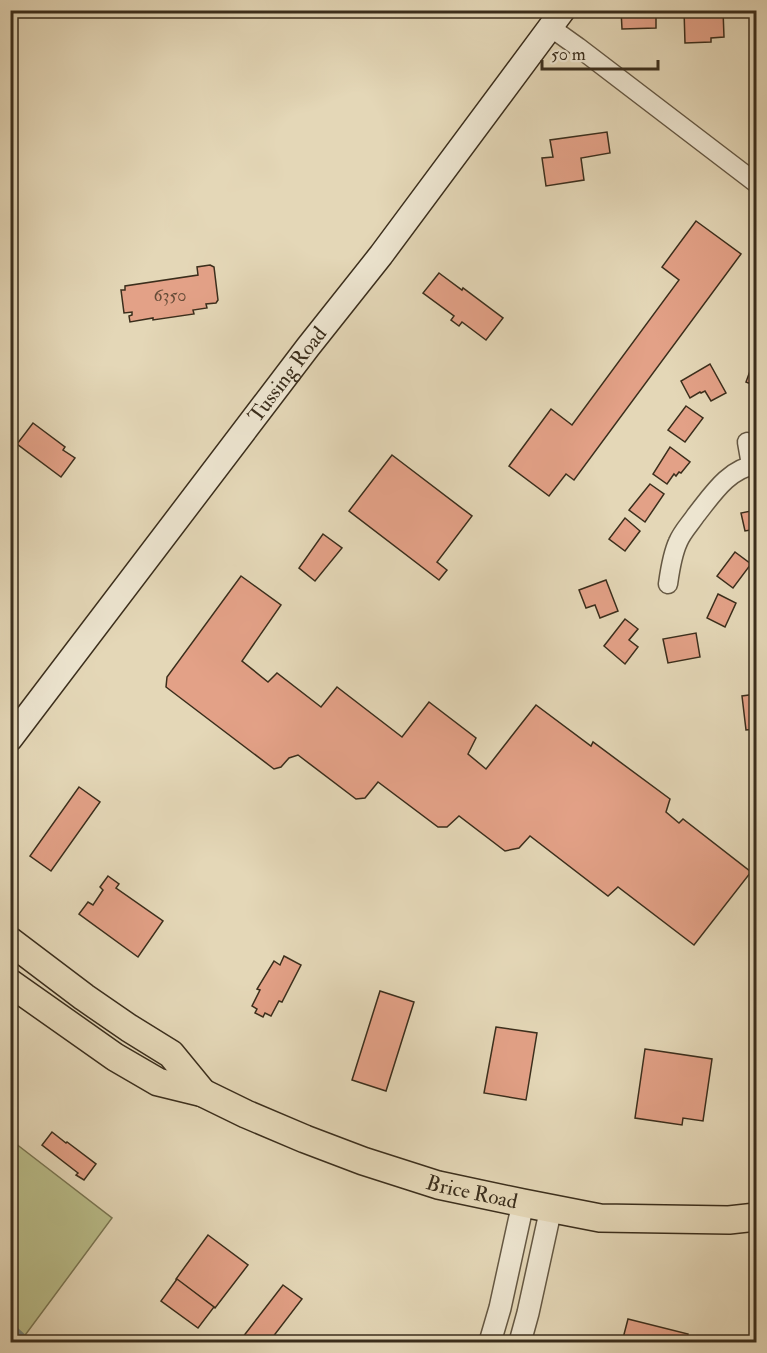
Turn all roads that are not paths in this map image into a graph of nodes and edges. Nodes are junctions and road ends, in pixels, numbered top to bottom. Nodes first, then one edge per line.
1 (557, 19) edge
2 (756, 183) edge
3 (747, 442) dead end
4 (754, 465) edge
5 (668, 584) dead end
6 (10, 739) edge
7 (10, 941) edge
8 (10, 983) edge
9 (204, 1093) junction
10 (523, 1203) junction
11 (551, 1208) junction
12 (756, 1217) edge
13 (490, 1342) edge
14 (520, 1342) edge

1 - 2 street
1 - 6 main road, Tussing Road
3 - 4 street
4 - 5 street
7 - 9 main road, Brice Road
8 - 9 main road, Brice Road
9 - 10 main road, Brice Road
10 - 11 main road, Brice Road
10 - 13 street
11 - 12 main road, Brice Road
11 - 14 street

